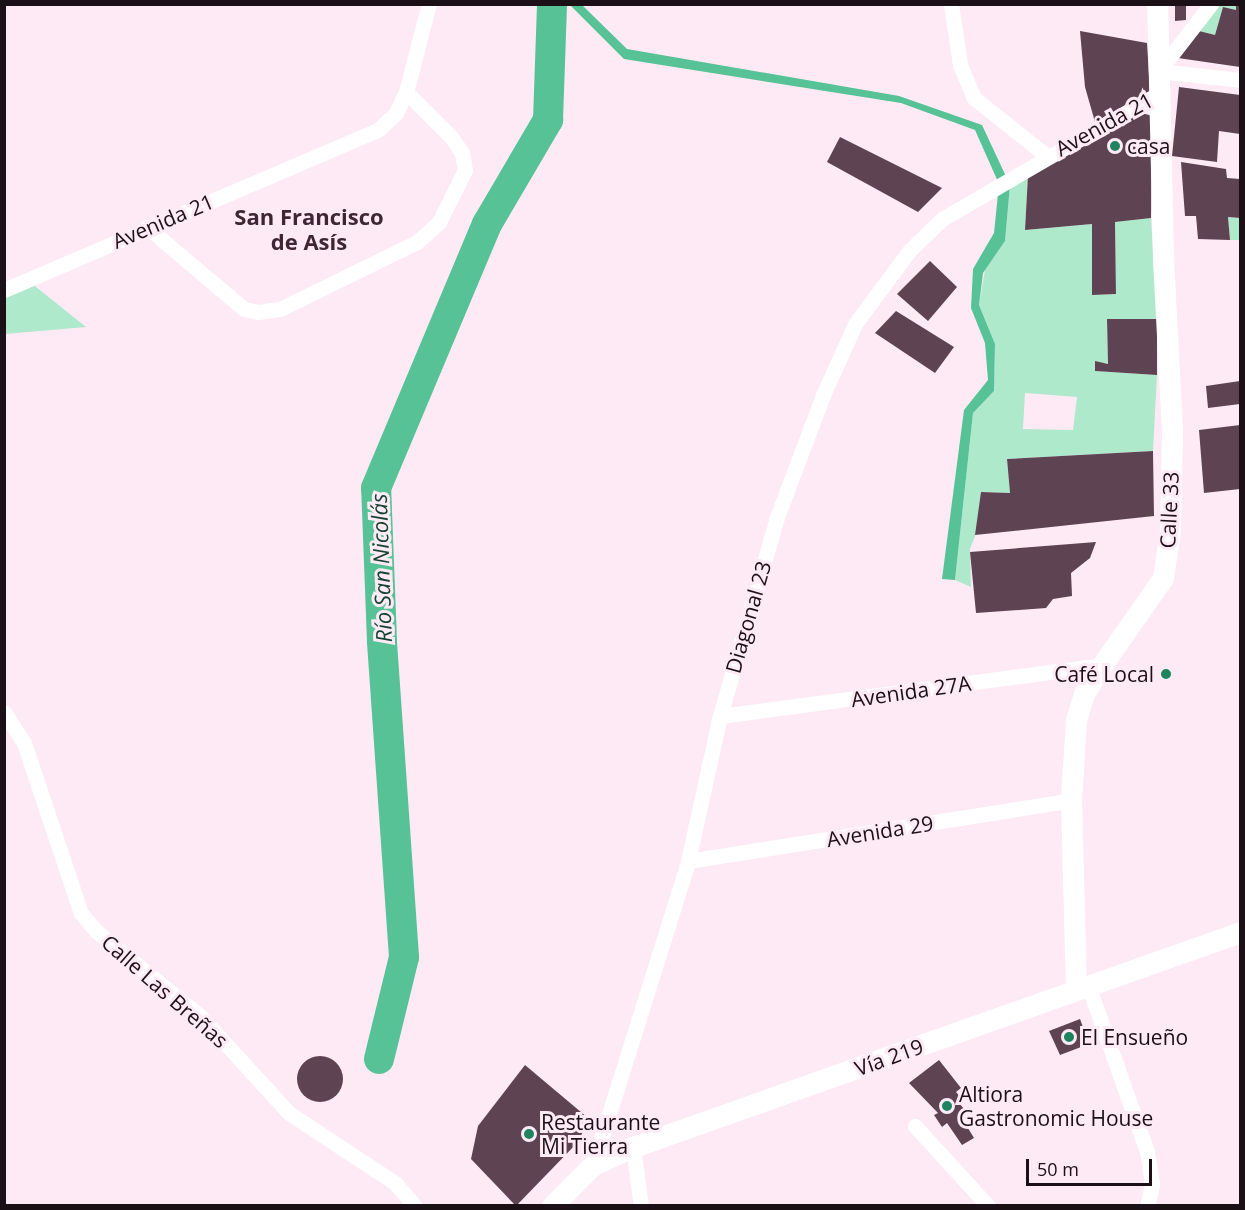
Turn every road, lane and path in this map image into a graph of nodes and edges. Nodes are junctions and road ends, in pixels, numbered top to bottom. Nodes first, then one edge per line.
1 (429, 4) edge
2 (951, 4) edge
3 (1157, 4) edge
4 (1211, 4) edge
5 (1160, 71) junction
6 (1240, 80) edge
7 (406, 92) junction
8 (1161, 92) junction
9 (1047, 156) junction
10 (147, 227) junction
11 (4, 290) edge
12 (1102, 665) junction
13 (720, 716) junction
14 (7, 719) edge
15 (1071, 800) junction
16 (688, 861) junction
17 (1240, 932) edge
18 (1082, 987) junction
19 (915, 1126) dead end
20 (633, 1147) junction
21 (593, 1165) junction
22 (415, 1206) edge
23 (552, 1206) edge
24 (641, 1206) edge
25 (988, 1206) edge
26 (1147, 1206) edge

1 - 7 street, Avenida 21
2 - 9 street
3 - 5 main road, Calle 33
4 - 5 street
5 - 6 street
5 - 8 main road, Calle 33
7 - 10 street, Avenida 21
7 - 10 street
8 - 9 street, Avenida 21
8 - 12 main road, Calle 33
9 - 13 street, Diagonal 23
10 - 11 street, Avenida 21
12 - 13 street, Avenida 27A
12 - 15 main road, Calle 33
13 - 16 street, Diagonal 23
14 - 22 street, Calle Las Breñas
15 - 16 street, Avenida 29
15 - 18 main road, Calle 33
16 - 21 street, Diagonal 23
17 - 18 main road, Vía 219
18 - 20 main road, Vía 219
18 - 26 street
19 - 25 street
20 - 21 main road, Vía 219
20 - 24 street
21 - 23 main road, Vía 219

